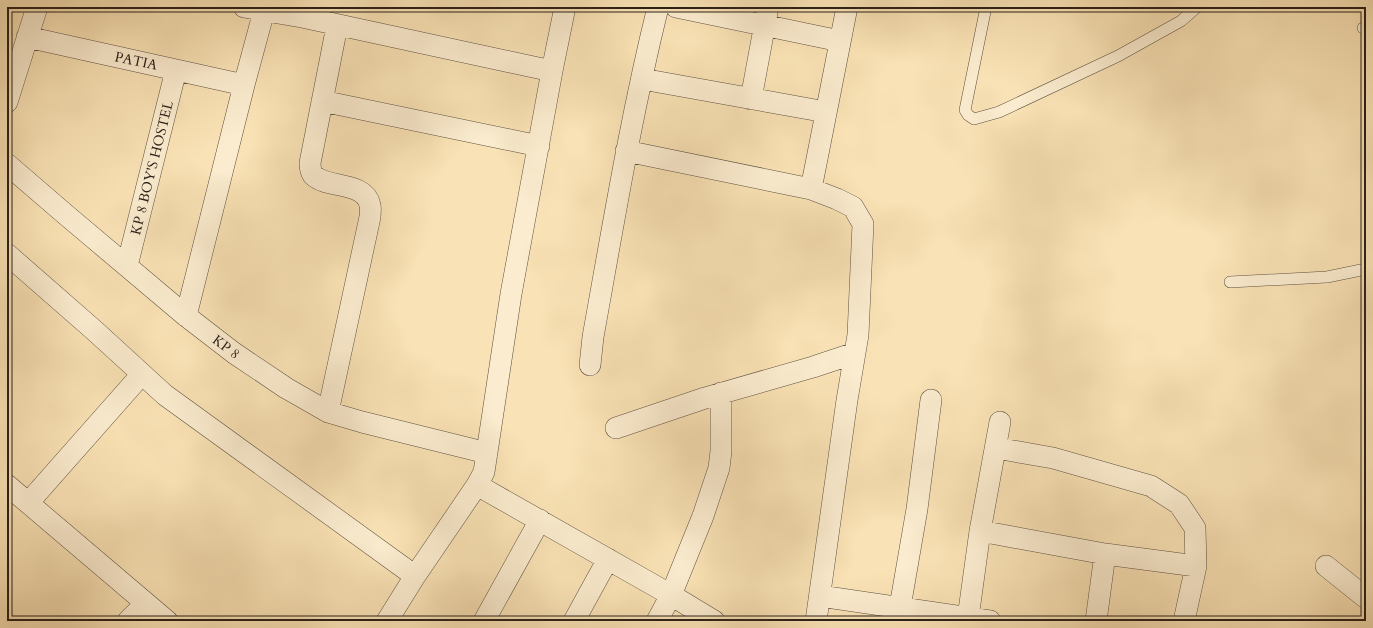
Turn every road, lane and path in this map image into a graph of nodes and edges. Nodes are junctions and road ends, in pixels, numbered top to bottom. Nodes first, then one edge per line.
1 (36, 7) edge
2 (244, 7) edge
3 (565, 7) edge
4 (658, 7) edge
5 (676, 7) edge
6 (847, 7) edge
7 (986, 7) edge
8 (1197, 7) edge
9 (264, 11) junction
10 (766, 16) edge
11 (337, 26) junction
12 (27, 37) junction
13 (840, 41) junction
14 (176, 70) junction
15 (552, 71) junction
16 (642, 79) junction
17 (244, 84) junction
18 (751, 98) junction
19 (322, 101) junction
20 (7, 102) edge
21 (826, 112) junction
22 (539, 146) junction
23 (626, 151) junction
24 (7, 164) edge
25 (811, 189) junction
26 (7, 254) edge
27 (127, 266) junction
28 (1366, 269) edge
29 (1230, 282) dead end
30 (186, 316) junction
31 (855, 353) junction
32 (590, 365) dead end
33 (142, 374) junction
34 (721, 393) junction
35 (931, 400) dead end
36 (328, 412) junction
37 (1000, 422) dead end
38 (616, 428) dead end
39 (996, 448) junction
40 (487, 452) junction
41 (7, 485) edge
42 (477, 485) junction
43 (28, 502) junction
44 (540, 520) junction
45 (980, 532) junction
46 (1105, 554) junction
47 (608, 559) junction
48 (1196, 566) junction
49 (1326, 566) dead end
50 (415, 576) junction
51 (671, 595) junction
52 (820, 596) junction
53 (1366, 598) edge
54 (145, 604) junction
55 (900, 607) junction
56 (968, 618) junction
57 (128, 621) edge
58 (167, 621) edge
59 (387, 621) edge
60 (484, 621) edge
61 (574, 621) edge
62 (657, 621) edge
63 (714, 621) edge
64 (816, 621) edge
65 (990, 621) edge
66 (1096, 621) edge
67 (1184, 621) edge

1 - 12 street
2 - 9 street
3 - 15 street
4 - 16 street
5 - 10 street
6 - 13 street
7 - 8 lane
9 - 11 street
9 - 17 street
10 - 13 street
10 - 18 street
11 - 15 street
11 - 19 street
12 - 14 street, PATIA
12 - 20 street
13 - 21 street
14 - 17 street, PATIA
14 - 27 street, KP 8 BOY'S HOSTEL
15 - 22 street
16 - 18 street
16 - 23 street
17 - 30 street
18 - 21 street
19 - 22 street
19 - 36 street
21 - 25 street
22 - 40 street
23 - 25 street
23 - 32 street
24 - 27 street, KP 8
25 - 31 street
26 - 33 street
27 - 30 street, KP 8
28 - 29 lane
30 - 36 street, KP 8
31 - 34 street
31 - 52 street
33 - 43 street
33 - 50 street
34 - 38 street
34 - 51 street
35 - 55 street
36 - 40 street, KP 8
37 - 39 street
39 - 45 street
39 - 48 street
40 - 42 street
41 - 43 street
42 - 44 street
42 - 50 street
43 - 54 street
44 - 47 street
44 - 60 street
45 - 46 street
45 - 56 street
46 - 48 street
46 - 66 street
47 - 51 street
47 - 61 street
48 - 67 street
49 - 53 street
50 - 59 street
51 - 62 street
51 - 63 street
52 - 55 street
52 - 64 street
54 - 57 street
54 - 58 street
55 - 56 street
56 - 65 street

